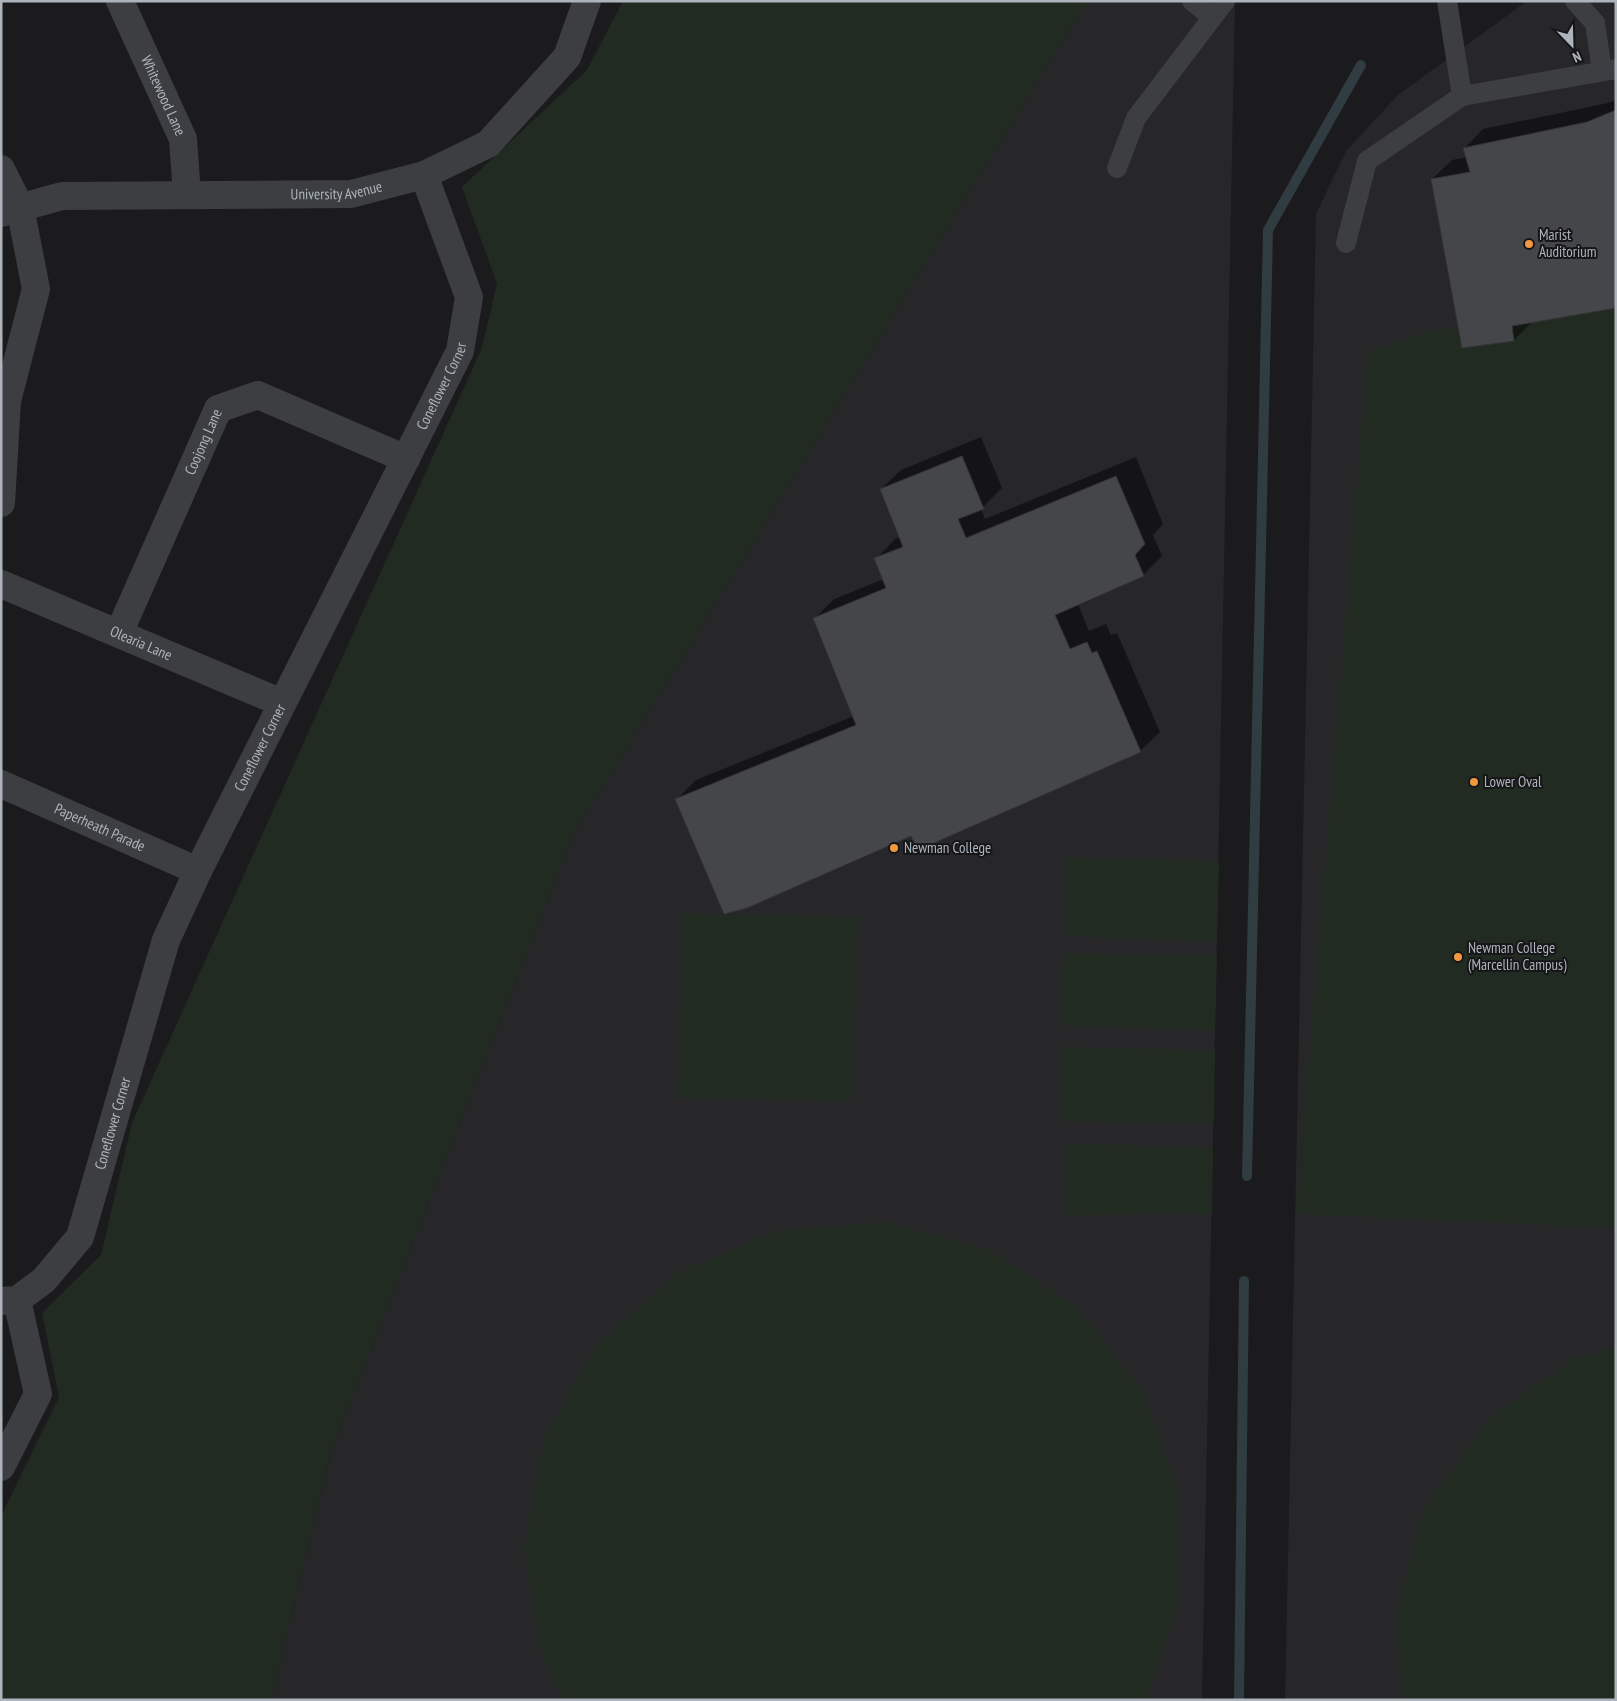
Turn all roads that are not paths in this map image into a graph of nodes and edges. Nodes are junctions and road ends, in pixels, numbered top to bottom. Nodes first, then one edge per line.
1 (120, 1) edge
2 (587, 1) edge
3 (1192, 1) edge
4 (1446, 1) edge
5 (1575, 1) edge
6 (1218, 9) edge
7 (1609, 70) edge
8 (1462, 96) junction
9 (1117, 168) dead end
10 (1, 169) edge
11 (424, 175) junction
12 (187, 195) junction
13 (10, 210) edge
14 (1346, 243) dead end
15 (406, 459) junction
16 (1, 503) edge
17 (1, 584) edge
18 (118, 633) junction
19 (282, 703) junction
20 (1, 784) edge
21 (198, 872) junction
22 (9, 1300) edge
23 (1, 1467) edge

1 - 12 street, Whitewood Lane
2 - 11 street, University Avenue
3 - 6 lane
4 - 8 lane
5 - 7 lane
6 - 9 lane
7 - 8 lane
8 - 14 lane
10 - 13 street
11 - 12 street, University Avenue
11 - 15 street, Coneflower Corner
12 - 13 street, University Avenue
13 - 16 street
15 - 18 street, Coojong Lane
15 - 19 street, Coneflower Corner
17 - 18 street, Olearia Lane
18 - 19 street, Olearia Lane
19 - 21 street, Coneflower Corner
20 - 21 street, Paperheath Parade
21 - 22 street, Coneflower Corner
22 - 23 street

